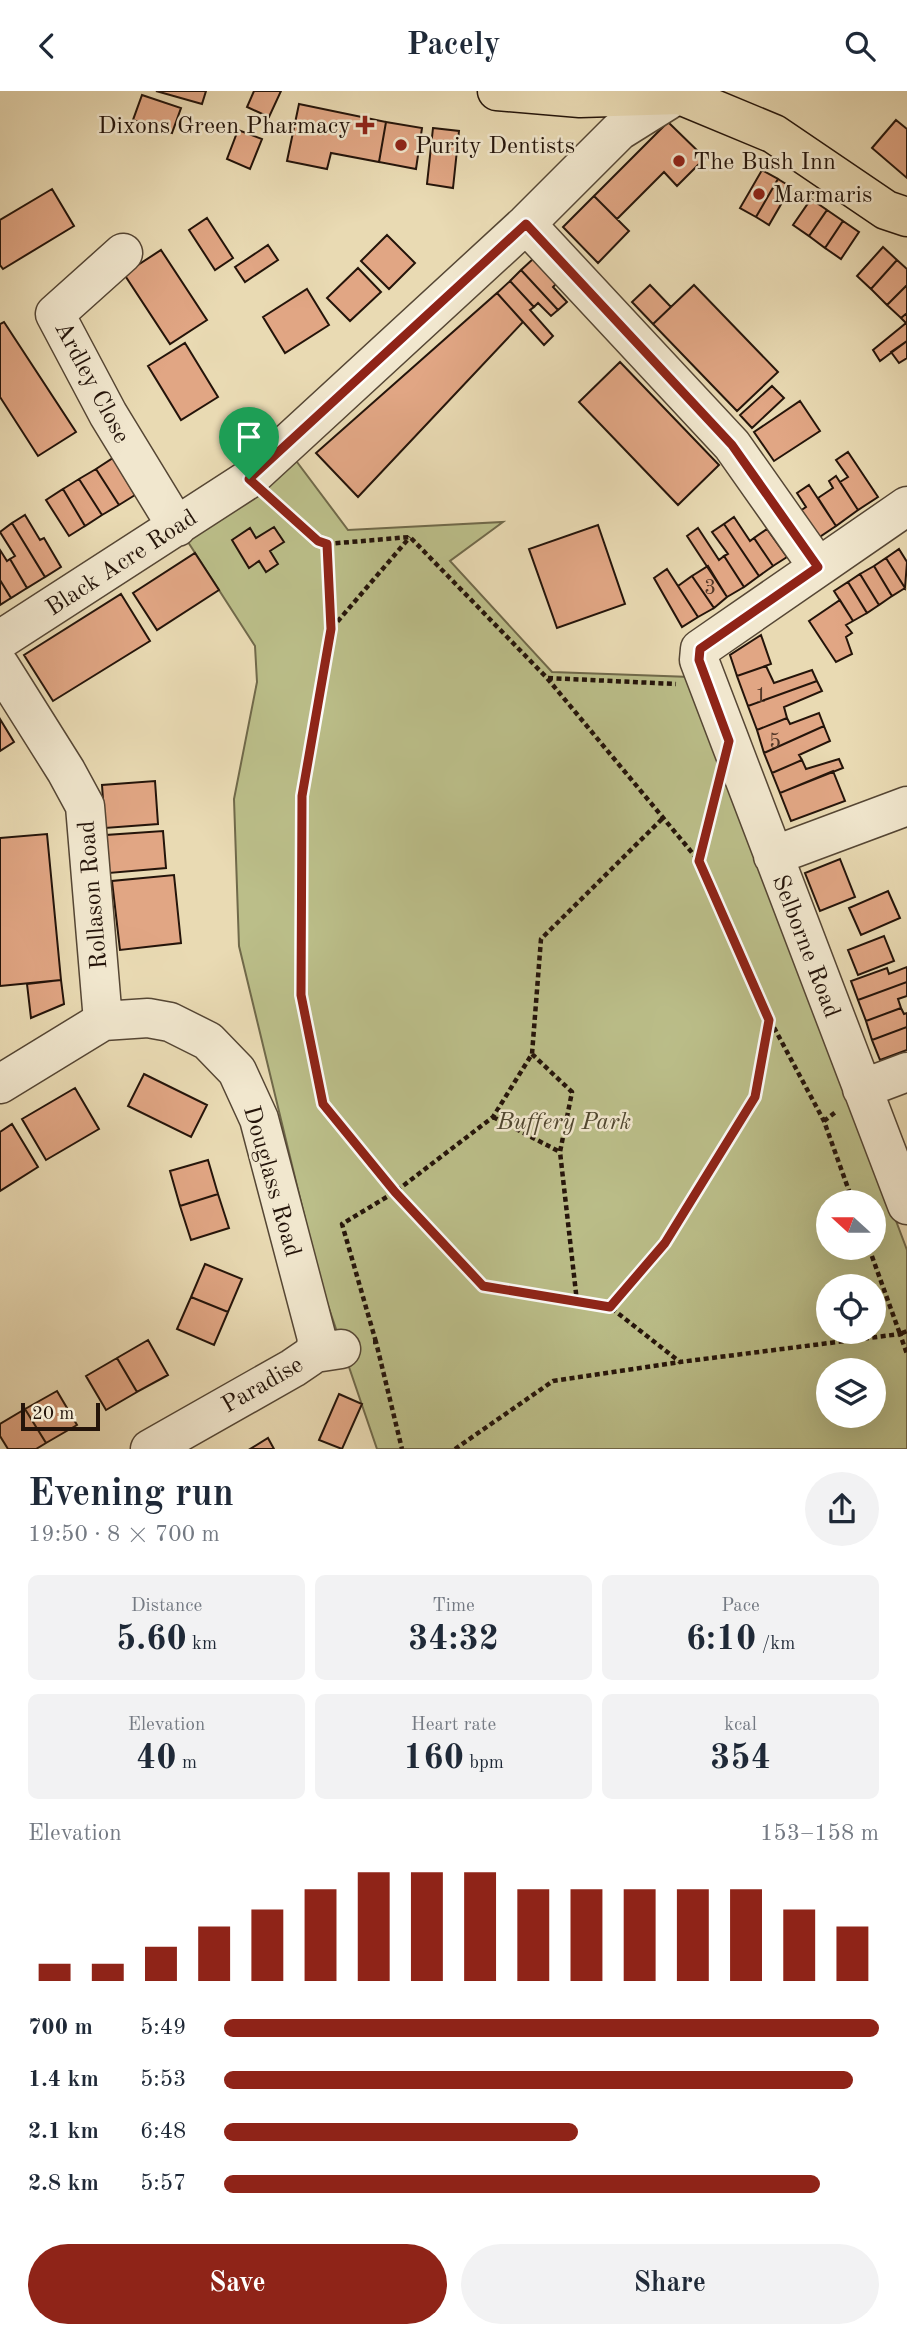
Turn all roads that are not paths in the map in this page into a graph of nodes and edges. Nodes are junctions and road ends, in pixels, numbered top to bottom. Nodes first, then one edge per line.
1 (497, 91) edge
2 (681, 93) edge
3 (900, 220) edge
4 (526, 224) junction
5 (123, 253) dead end
6 (907, 506) edge
7 (177, 527) junction
8 (818, 567) junction
9 (0, 640) edge
10 (0, 666) edge
11 (907, 806) edge
12 (774, 856) junction
13 (103, 1021) junction
14 (907, 1072) edge
15 (0, 1084) edge
16 (862, 1089) junction
17 (907, 1205) edge
18 (344, 1348) joint
19 (150, 1449) edge

1 - 2 main road
2 - 3 main road
2 - 4 street, Black Acre Road
4 - 7 street, Black Acre Road
4 - 8 street
5 - 7 street, Ardley Close
6 - 8 street
7 - 9 street, Black Acre Road
8 - 12 street, Selborne Road
10 - 13 street, Rollason Road
11 - 12 street
12 - 16 street, Selborne Road
13 - 15 street, Douglass Road
13 - 18 street, Douglass Road
14 - 16 street
16 - 17 street, Selborne Road
18 - 19 street, Paradise

